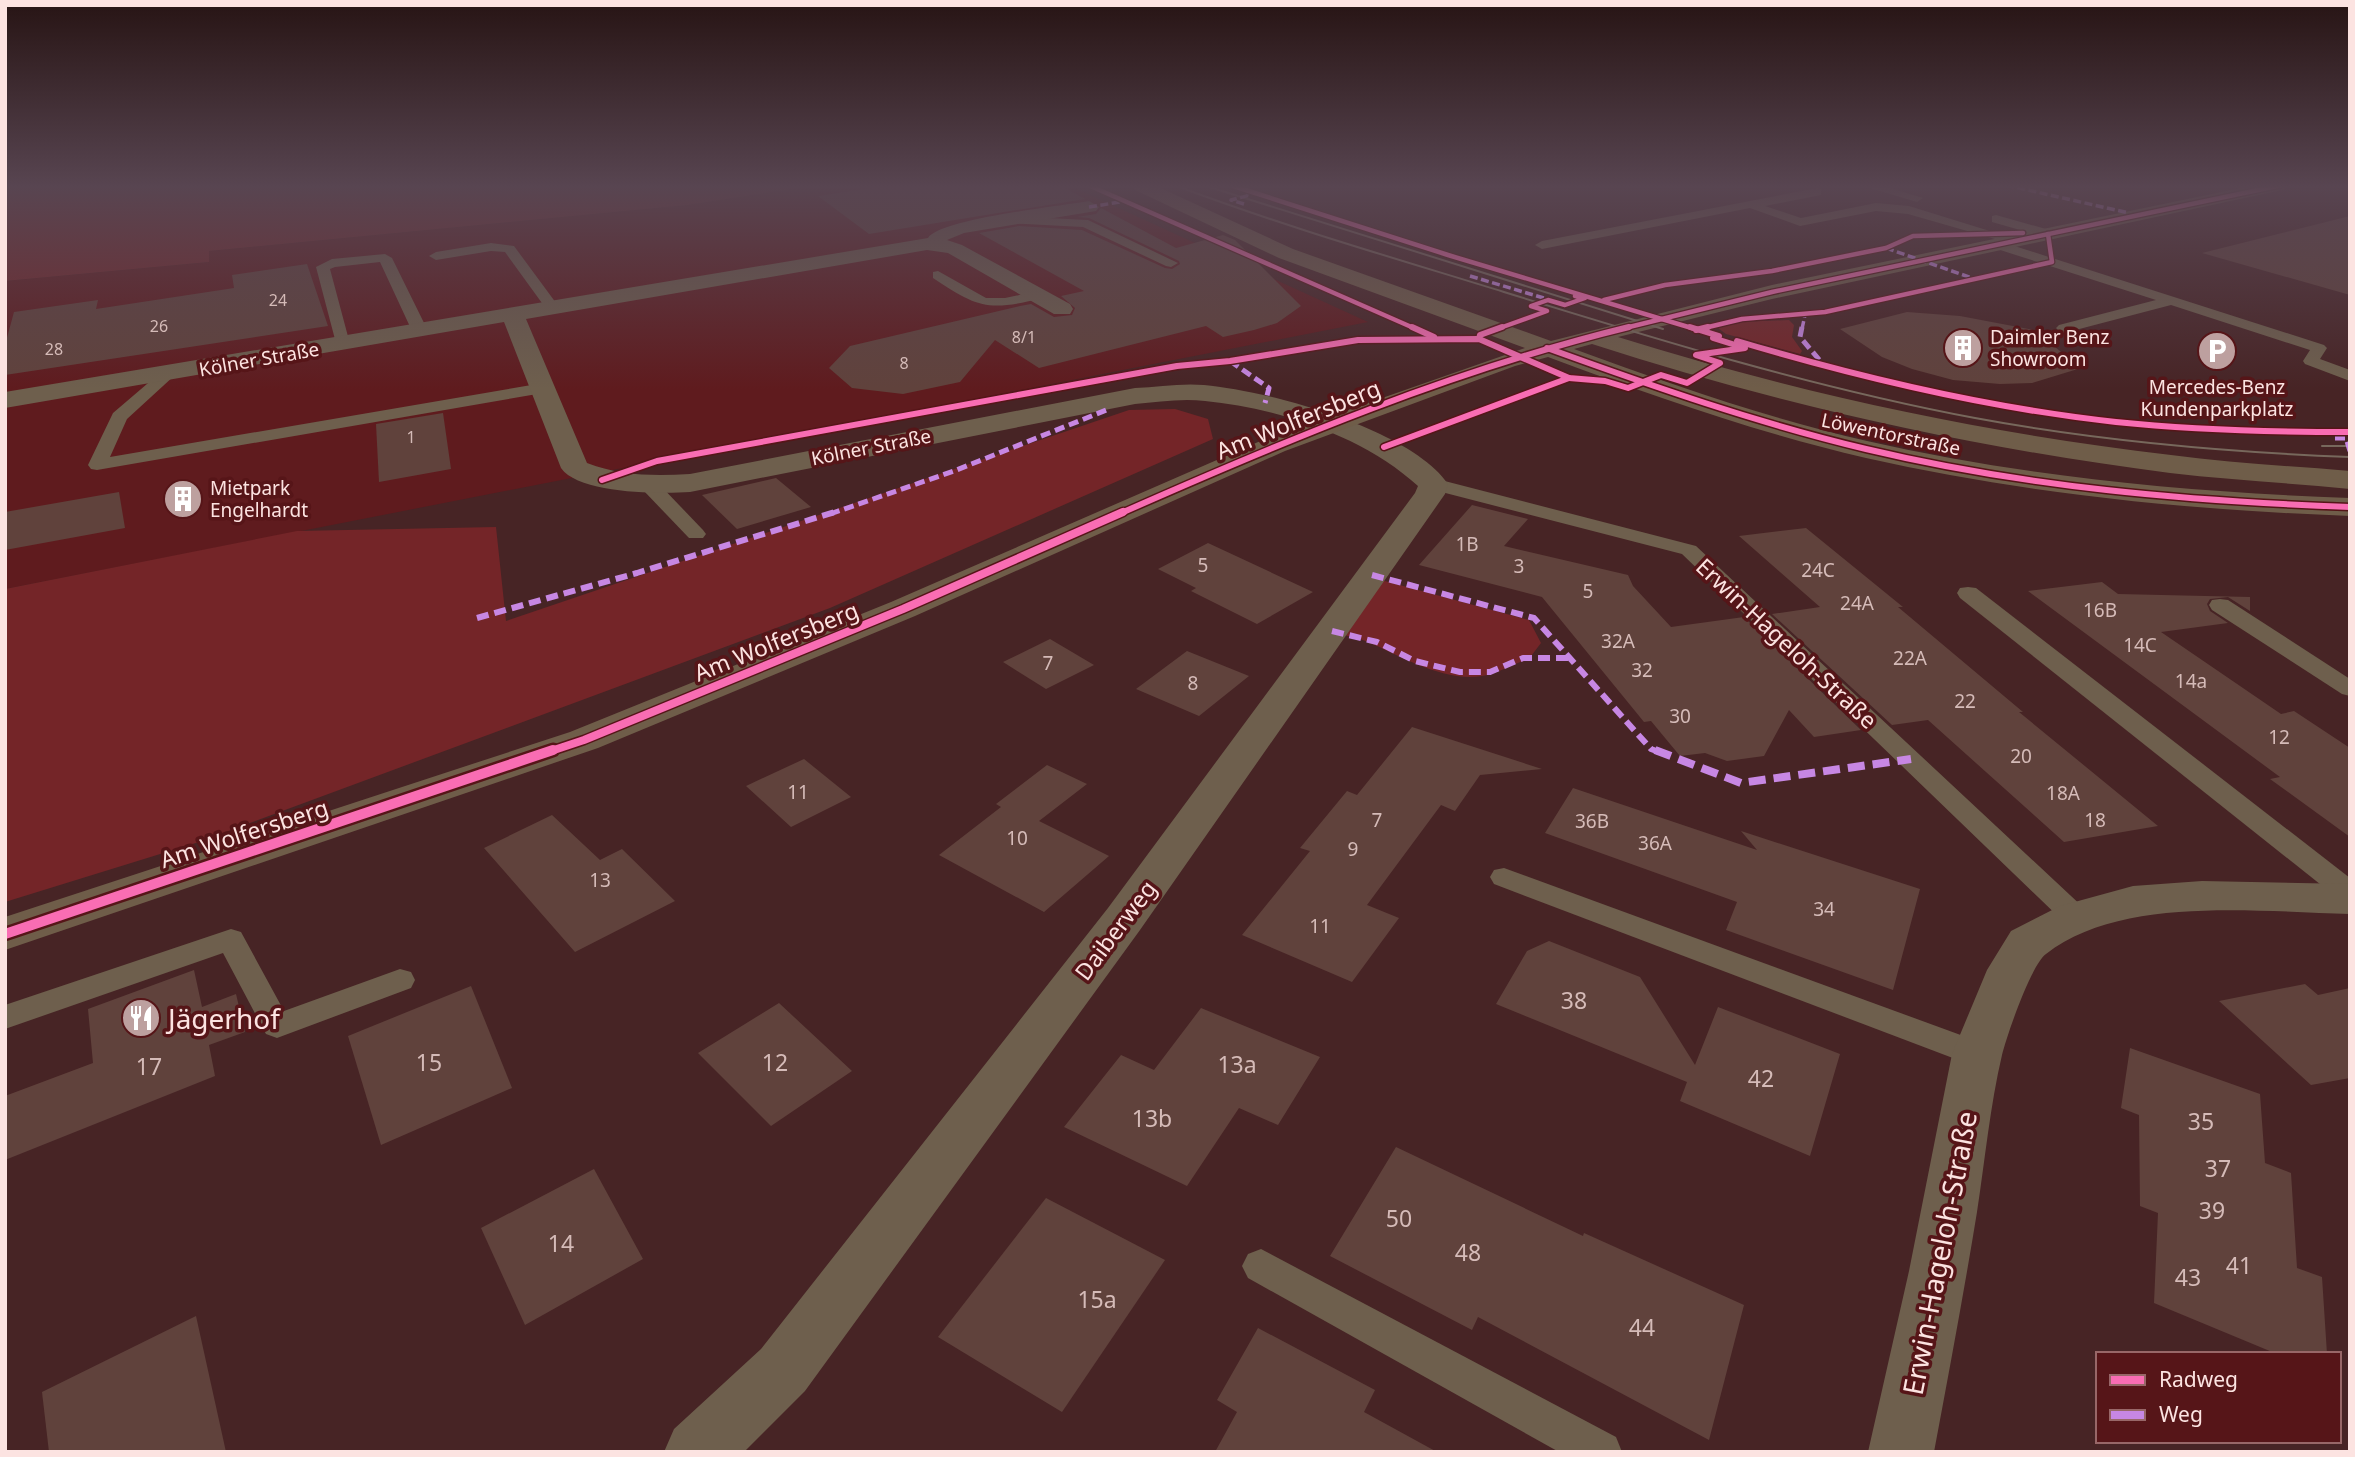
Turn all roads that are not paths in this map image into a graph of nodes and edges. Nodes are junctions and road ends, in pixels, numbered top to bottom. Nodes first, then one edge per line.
1 (454, 253) edge
2 (512, 253) edge
3 (871, 253) edge
4 (962, 253) edge
5 (1152, 253) edge
6 (1287, 253) edge
7 (1334, 253) edge
8 (1959, 253) edge
9 (2035, 253) edge
10 (864, 254) junction
11 (436, 256) dead end
12 (973, 259) junction
13 (1171, 262) dead end
14 (939, 275) dead end
15 (1038, 295) junction
16 (2170, 301) junction
17 (552, 307) junction
18 (1062, 309) dead end
19 (1444, 310) junction
20 (513, 315) junction
21 (2064, 328) dead end
22 (420, 331) junction
23 (1593, 336) junction
24 (342, 344) junction
25 (1548, 348) junction
26 (167, 374) junction
27 (2350, 376) edge
28 (1454, 380) junction
29 (543, 388) junction
30 (5, 400) edge
31 (1328, 425) junction
32 (2350, 480) edge
33 (1433, 484) junction
34 (650, 486) junction
35 (2350, 507) edge
36 (696, 534) dead end
37 (1968, 593) dead end
38 (2220, 605) dead end
39 (2350, 689) edge
40 (1504, 877) dead end
41 (2350, 893) edge
42 (2350, 899) edge
43 (2076, 917) junction
44 (5, 934) edge
45 (400, 980) dead end
46 (5, 1017) edge
47 (1977, 1054) junction
48 (1261, 1266) dead end
49 (697, 1452) edge
50 (1601, 1452) edge
51 (1901, 1452) edge

1 - 11 lane
2 - 17 lane
3 - 10 street, Kölner Straße
4 - 12 street, Kölner Straße
5 - 13 lane
6 - 19 main road, Löwentorstraße
7 - 23 main road, Löwentorstraße
8 - 23 main road, Am Wolfersberg
9 - 16 lane
10 - 12 street, Kölner Straße
10 - 17 street, Kölner Straße
12 - 15 street, Kölner Straße
14 - 15 lane
15 - 18 street, Kölner Straße
16 - 21 lane
16 - 27 lane
17 - 20 street, Kölner Straße
19 - 25 main road, Löwentorstraße
19 - 28 main road
20 - 22 street, Kölner Straße
20 - 29 street, Kölner Straße
22 - 24 street, Kölner Straße
22 - 24 lane
23 - 25 main road, Am Wolfersberg
23 - 32 main road, Löwentorstraße
24 - 26 street, Kölner Straße
25 - 28 main road, Am Wolfersberg
25 - 35 main road, Löwentorstraße
26 - 29 lane
26 - 30 street, Kölner Straße
28 - 31 main road, Am Wolfersberg
29 - 34 street, Kölner Straße
31 - 33 street
31 - 34 street, Kölner Straße
31 - 44 main road, Am Wolfersberg
33 - 43 lane, Erwin-Hageloh-Straße
33 - 49 street, Daiberweg
34 - 36 lane
37 - 41 lane
38 - 39 lane
40 - 47 lane
42 - 43 street, Erwin-Hageloh-Straße
43 - 47 street, Erwin-Hageloh-Straße
45 - 46 lane
47 - 51 street, Erwin-Hageloh-Straße
48 - 50 lane

